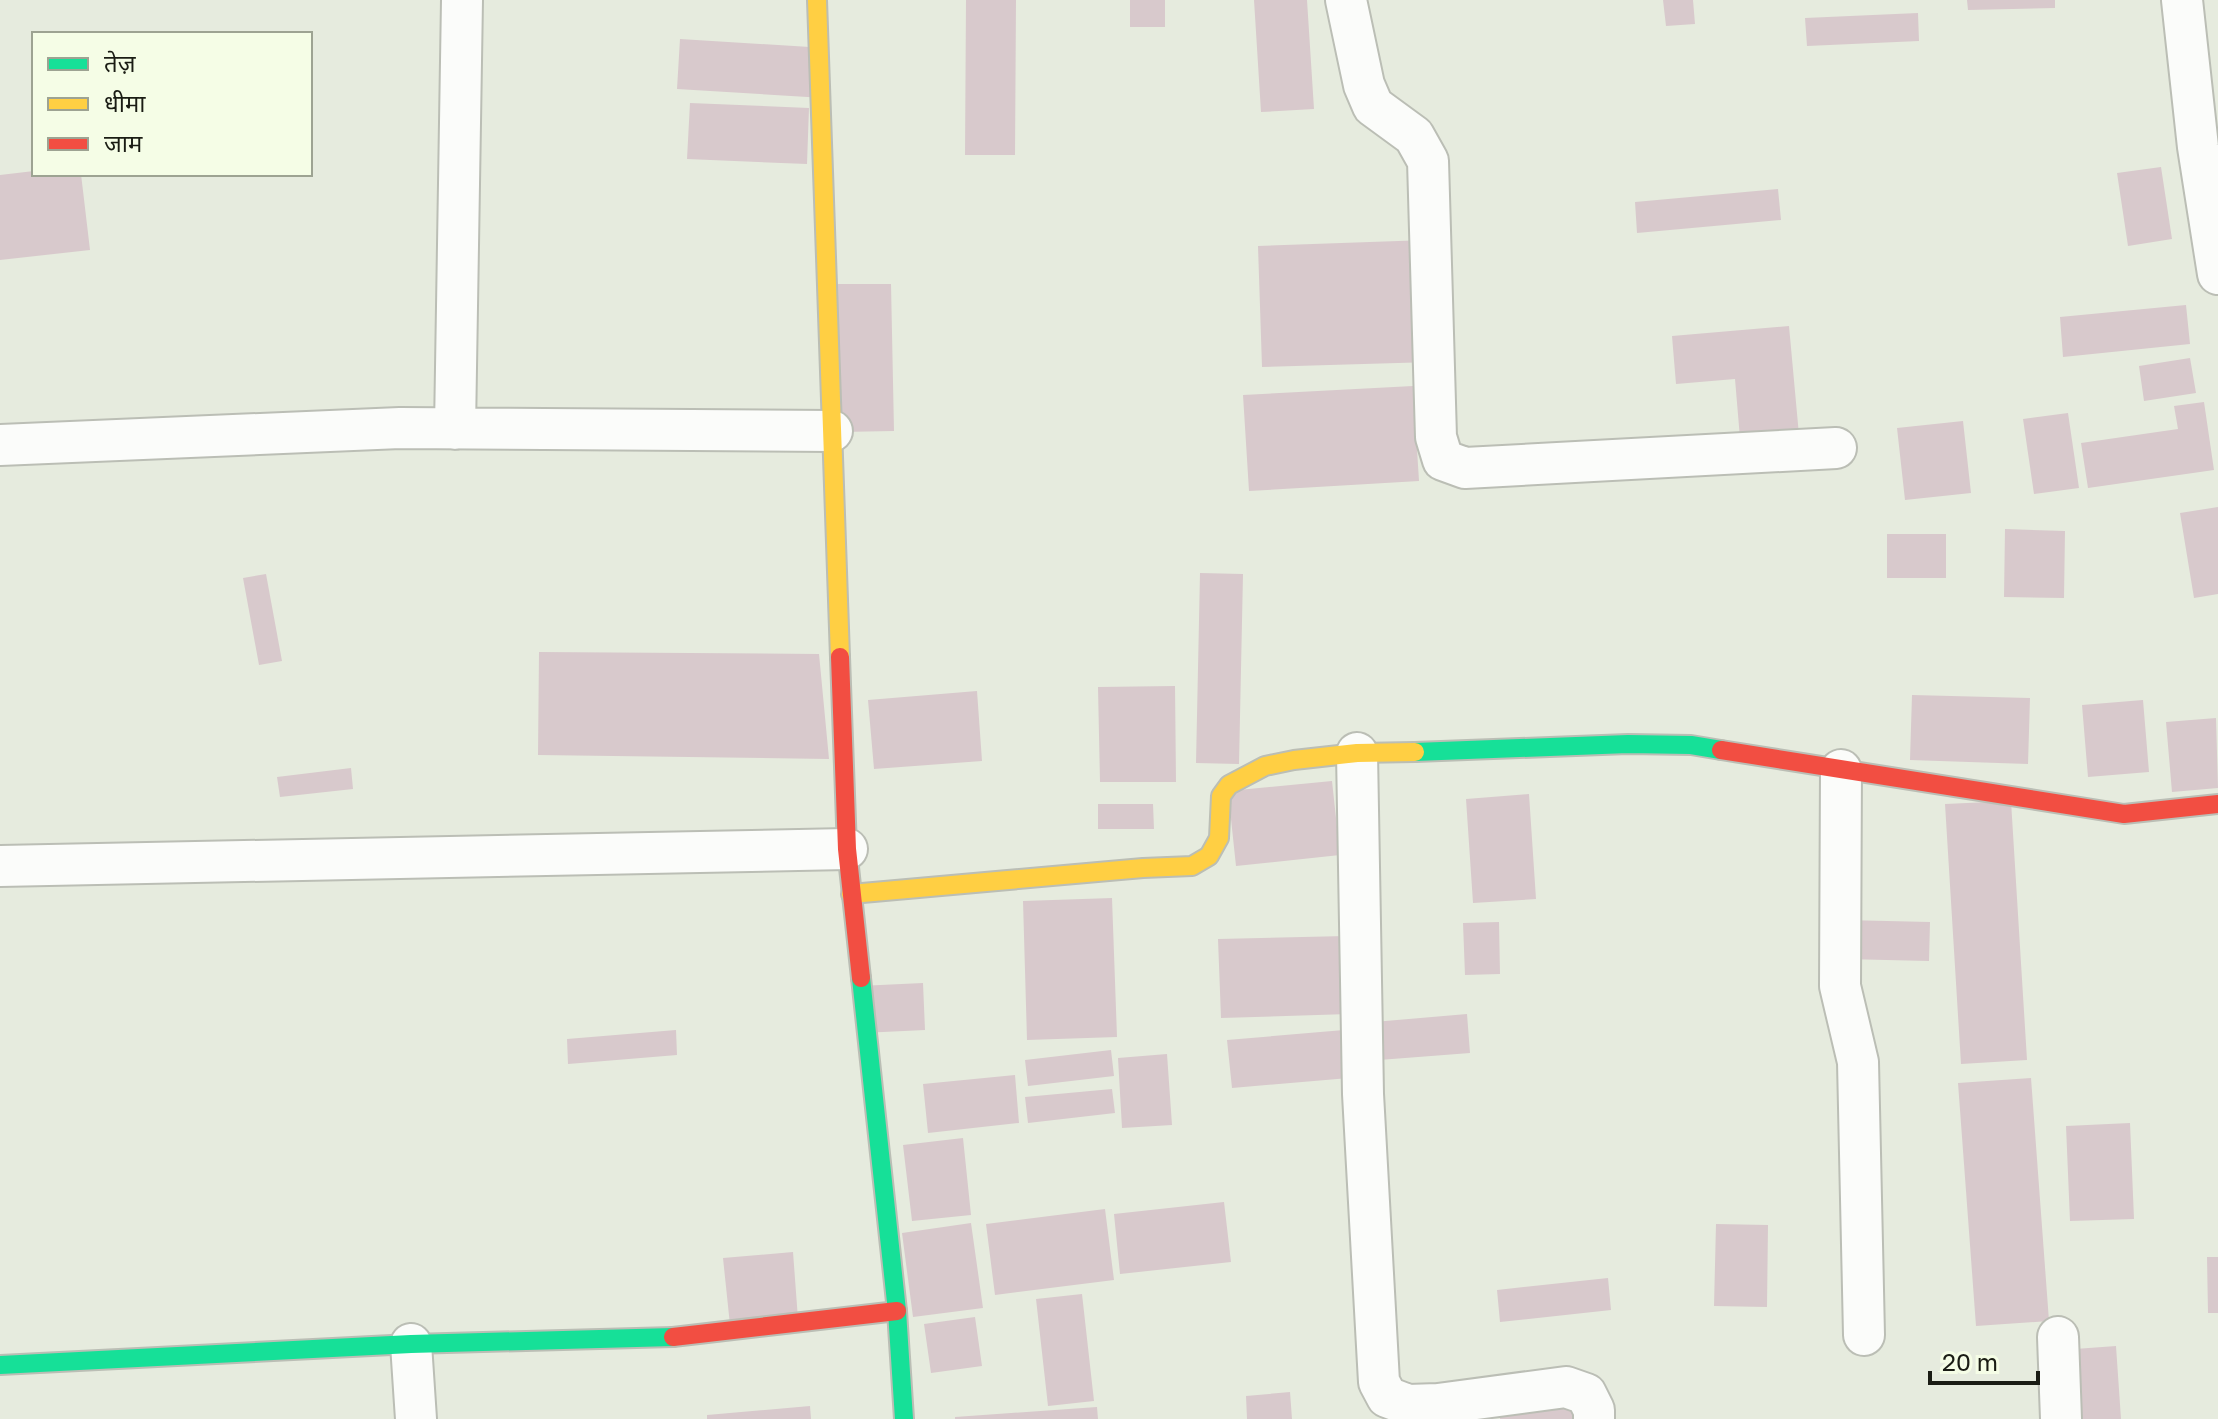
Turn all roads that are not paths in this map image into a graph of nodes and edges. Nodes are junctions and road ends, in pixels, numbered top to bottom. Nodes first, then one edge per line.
1 (462, 0) edge
2 (817, 0) edge
3 (1346, 0) edge
4 (2182, 0) edge
5 (2218, 274) edge
6 (455, 429) junction
7 (832, 431) junction
8 (0, 445) edge
9 (1836, 448) dead end
10 (1357, 753) junction
11 (1841, 770) junction
12 (2218, 804) edge
13 (847, 849) junction
14 (0, 866) edge
15 (851, 894) junction
16 (897, 1311) junction
17 (1864, 1335) dead end
18 (2058, 1337) dead end
19 (411, 1344) junction
20 (0, 1365) edge
21 (416, 1419) edge
22 (904, 1419) edge
23 (1594, 1419) edge
24 (2061, 1419) edge

1 - 6 street
2 - 7 street
3 - 9 street
4 - 5 street
6 - 7 street
6 - 8 street
7 - 13 street
10 - 11 street
10 - 15 street
10 - 23 street
11 - 12 street
11 - 17 street
13 - 14 street
13 - 15 street
15 - 16 street
16 - 19 street
16 - 22 street
18 - 24 street
19 - 20 street
19 - 21 street

